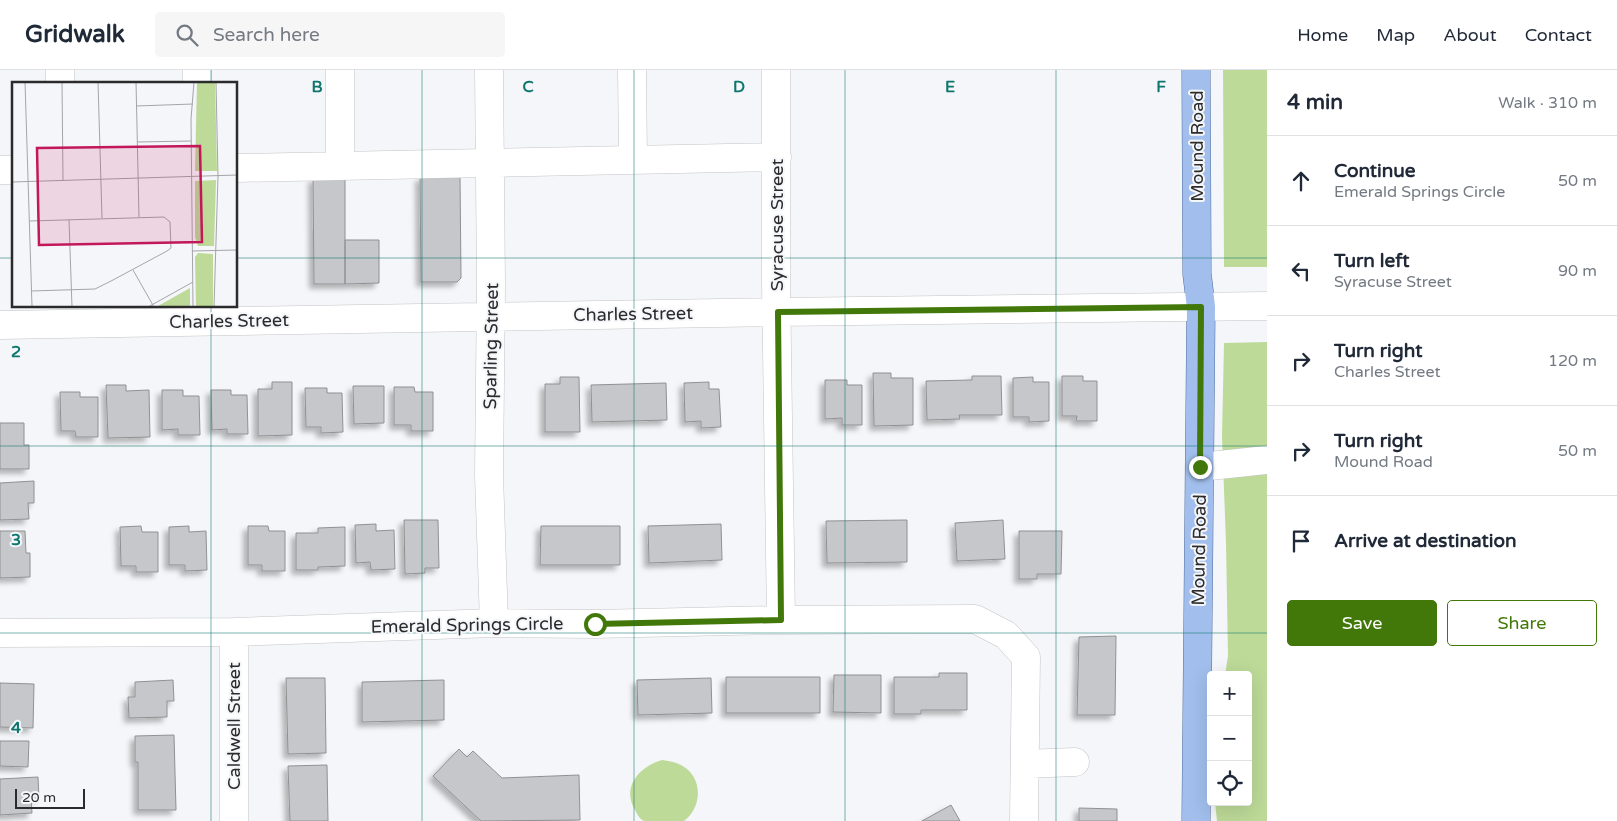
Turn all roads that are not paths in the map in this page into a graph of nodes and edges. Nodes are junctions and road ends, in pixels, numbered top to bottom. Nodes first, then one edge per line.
1 (340, 70) edge
2 (489, 70) edge
3 (632, 70) edge
4 (776, 70) edge
5 (1196, 70) edge
6 (776, 157) junction
7 (633, 160) junction
8 (490, 162) junction
9 (340, 166) junction
10 (238, 168) edge
11 (1267, 306) edge
12 (1201, 307) junction
13 (778, 312) junction
14 (196, 314) edge
15 (490, 317) junction
16 (0, 325) edge
17 (1267, 460) edge
18 (1200, 467) junction
19 (781, 620) junction
20 (494, 623) junction
21 (234, 632) junction
22 (0, 634) edge
23 (1074, 762) dead end
24 (1025, 764) junction
25 (234, 821) edge
26 (1024, 821) edge
27 (1196, 821) edge

1 - 9 street
2 - 8 street, Sparling Street
3 - 7 street
4 - 6 street, Syracuse Street
5 - 12 main road, Mound Road
6 - 7 street
6 - 13 street, Syracuse Street
7 - 8 street
8 - 9 street
8 - 15 street, Sparling Street
9 - 10 street
11 - 12 street, Charles Street
12 - 13 street, Charles Street
12 - 18 main road, Mound Road
13 - 15 street, Charles Street
13 - 19 street, Syracuse Street
14 - 15 street, Charles Street
14 - 16 street, Charles Street
15 - 20 street, Sparling Street
17 - 18 street
18 - 27 main road, Mound Road
19 - 20 street, Emerald Springs Circle
19 - 24 street, Emerald Springs Circle
20 - 21 street, Emerald Springs Circle
21 - 22 street, Emerald Springs Circle
21 - 25 street, Caldwell Street
23 - 24 street
24 - 26 street, Emerald Springs Circle

